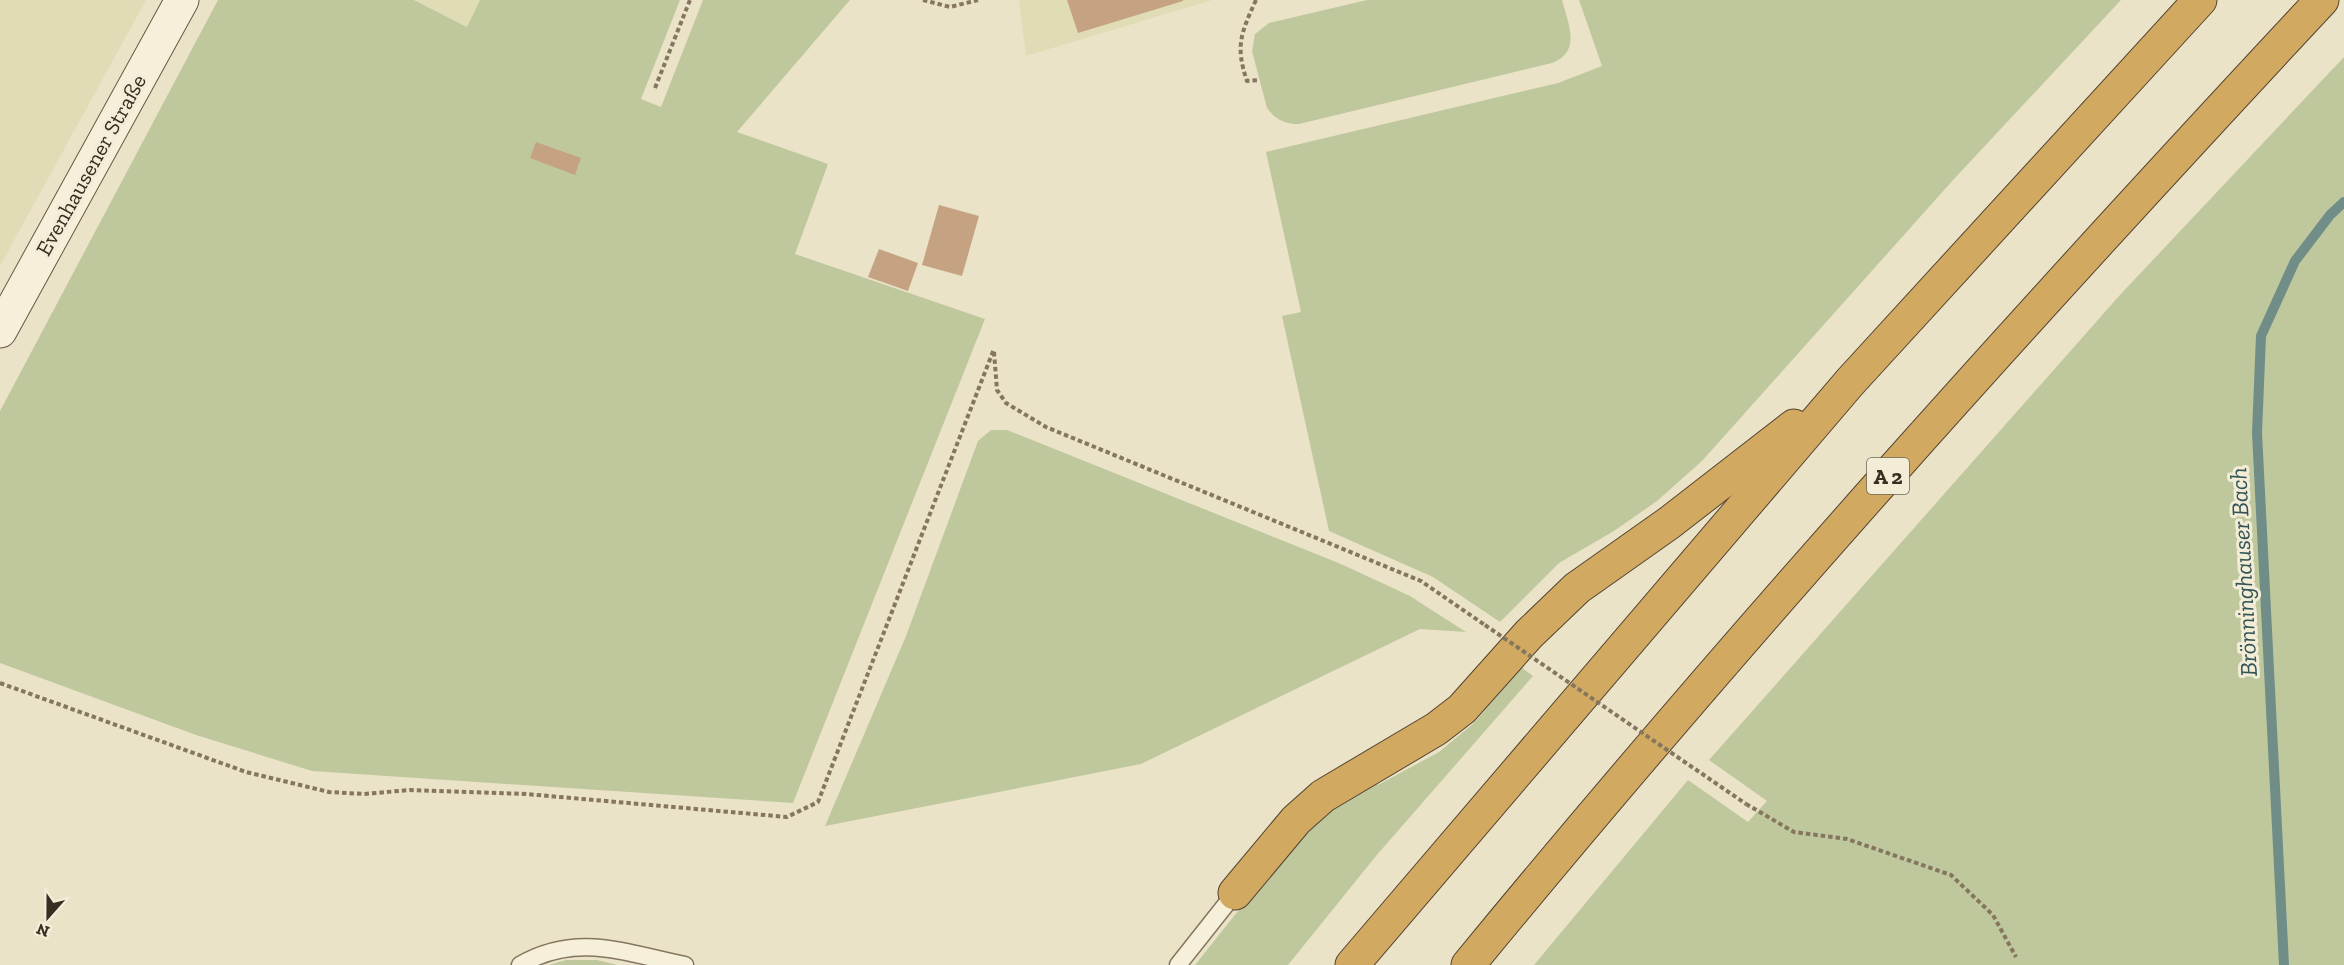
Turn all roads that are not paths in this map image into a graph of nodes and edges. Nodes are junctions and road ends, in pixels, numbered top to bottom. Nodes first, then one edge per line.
1 (182, 0) edge
2 (2200, 0) edge
3 (2322, 0) edge
4 (0, 331) edge
5 (1850, 382) junction
6 (1235, 893) joint
7 (520, 965) edge
8 (685, 965) edge
9 (1178, 965) edge
10 (1352, 965) edge
11 (1468, 965) edge

1 - 4 street, Evenhausener Straße
2 - 5 highway
3 - 11 highway, A 2
5 - 6 highway
5 - 10 highway
6 - 9 lane
7 - 8 lane

